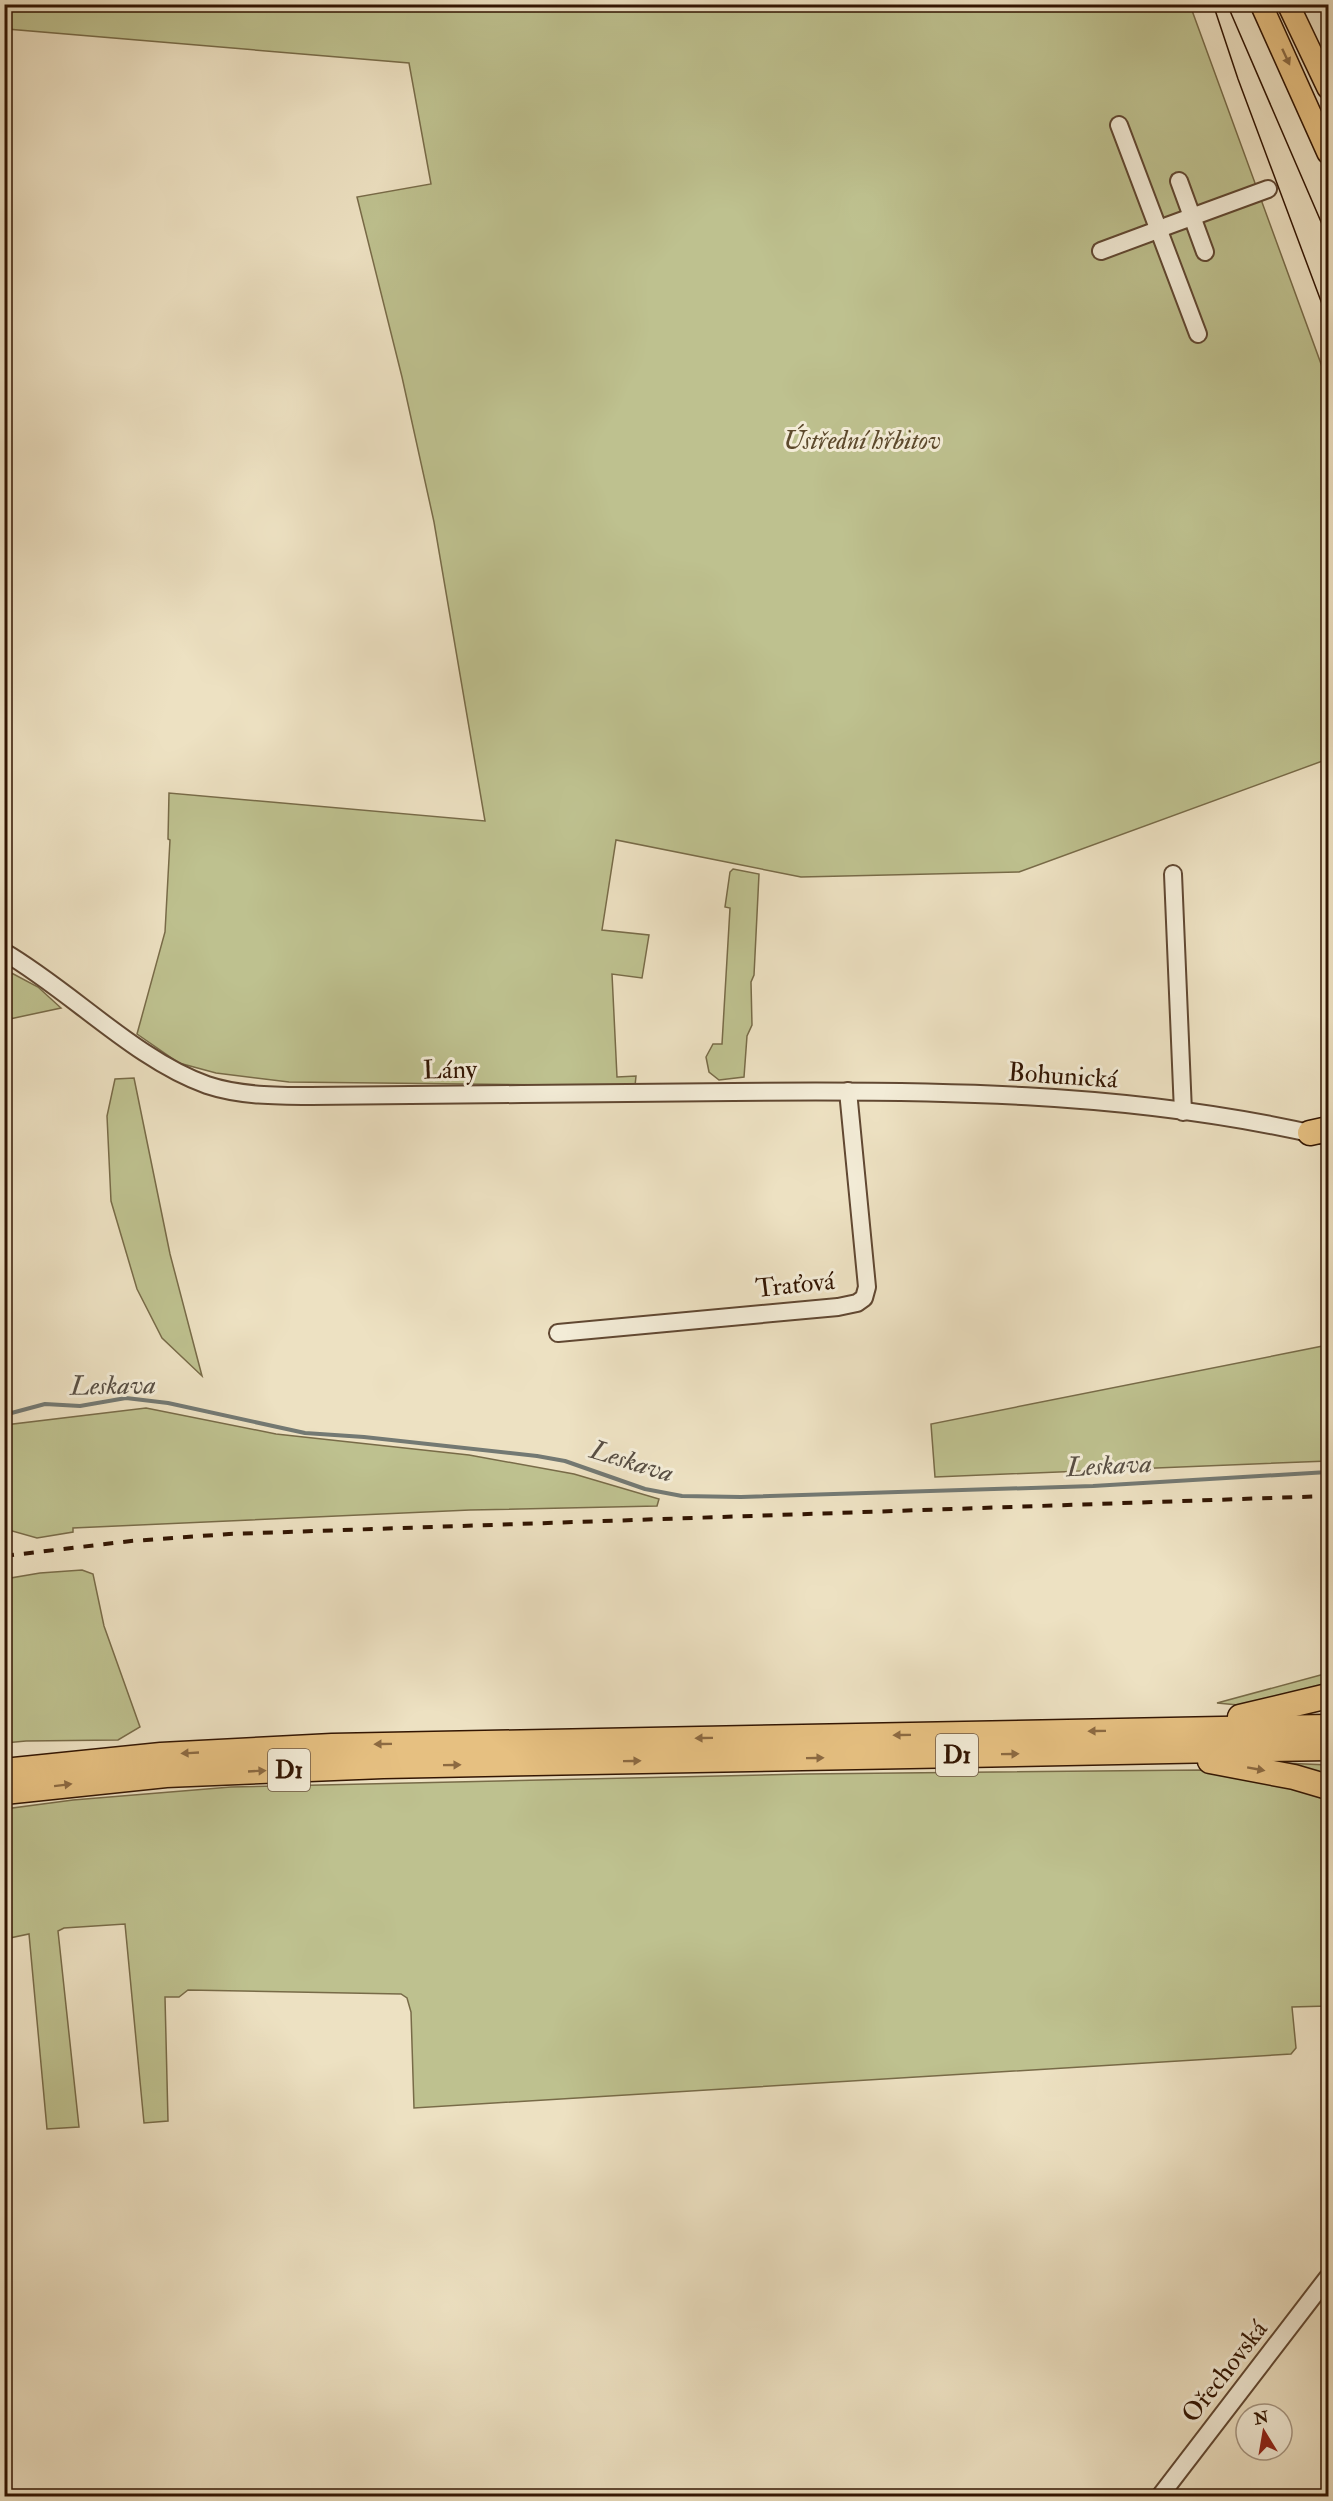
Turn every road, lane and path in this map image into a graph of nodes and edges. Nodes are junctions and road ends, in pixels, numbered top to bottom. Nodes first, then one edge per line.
1 (1261, 4) edge
2 (1288, 4) edge
3 (1329, 88) edge
4 (1119, 124) dead end
5 (1329, 153) edge
6 (1179, 181) dead end
7 (1268, 189) dead end
8 (1192, 217) junction
9 (1163, 228) junction
10 (1101, 251) dead end
11 (1205, 252) dead end
12 (1198, 334) dead end
13 (1173, 874) dead end
14 (4, 952) edge
15 (848, 1091) junction
16 (938, 1093) joint
17 (1183, 1112) junction
18 (1322, 1133) edge
19 (558, 1333) dead end
20 (1329, 1696) edge
21 (1329, 1727) edge
22 (1156, 1741) junction
23 (1329, 1748) edge
24 (4, 1771) edge
25 (1329, 1787) edge
26 (4, 1792) edge
27 (1326, 2289) edge
28 (1160, 2496) edge

1 -> 5 main road
2 - 3 main road
4 - 9 street
6 - 8 street
7 - 8 street
8 - 9 street
8 - 11 street
9 - 10 street
9 - 12 street
13 - 17 street
14 - 15 street, Lány
15 - 16 street, Lány
15 - 19 street, Traťová
16 - 17 street, Bohunická
17 - 18 street, Bohunická
20 - 22 highway
21 - 22 highway, D1
22 - 23 highway, D1
22 -> 24 highway, D1
22 -> 25 highway
26 -> 22 highway, D1
27 - 28 street, Ořechovská

